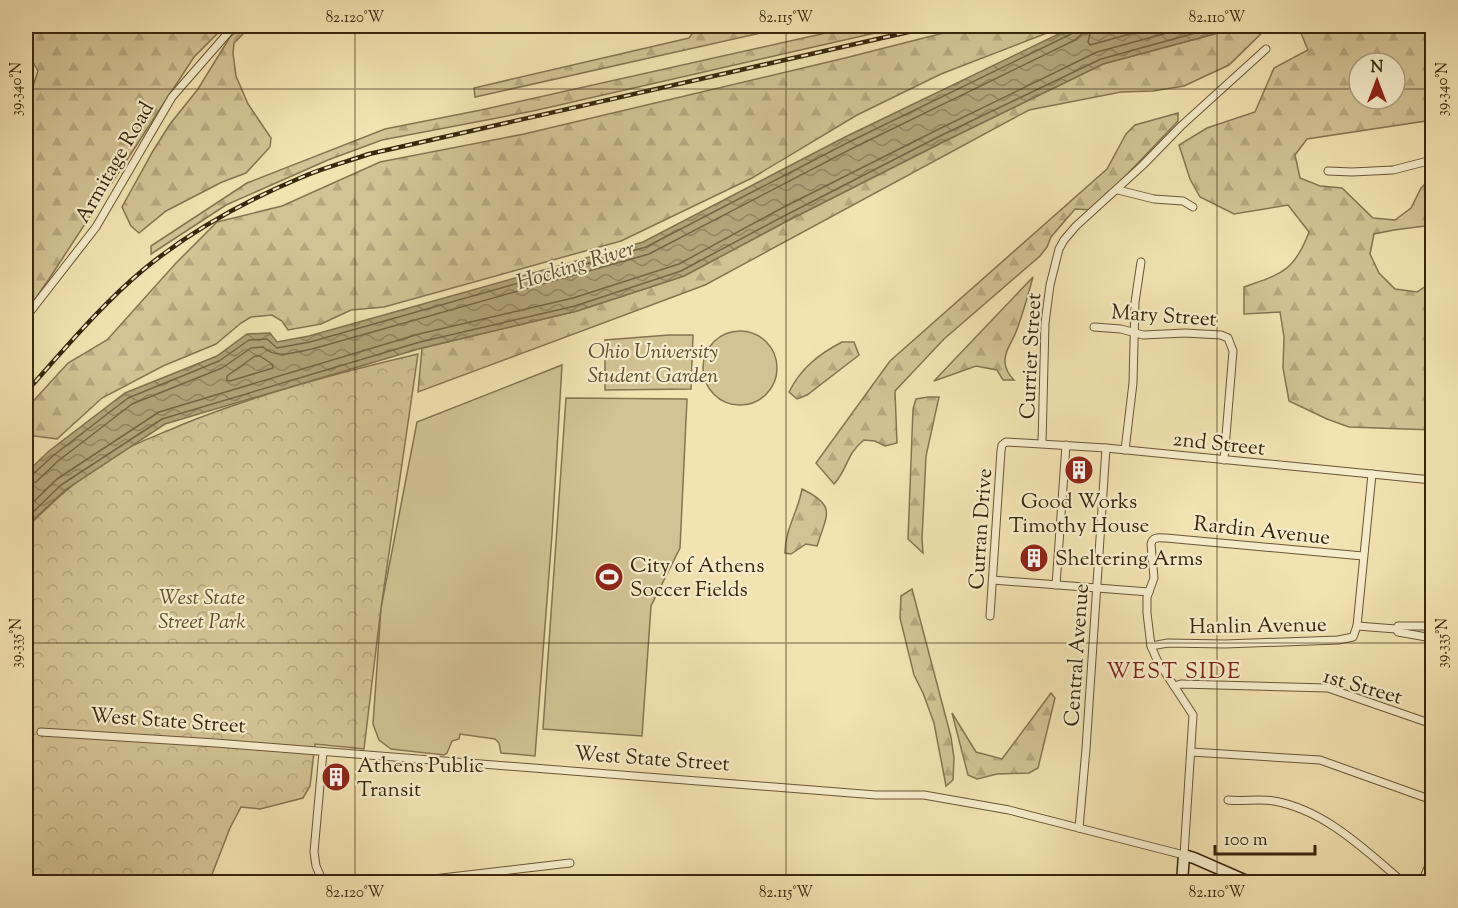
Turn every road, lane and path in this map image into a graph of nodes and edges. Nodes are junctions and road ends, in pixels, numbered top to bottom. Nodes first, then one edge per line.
1 (234, 26) edge
2 (1266, 49) dead end
3 (1432, 159) edge
4 (1328, 171) dead end
5 (1118, 190) junction
6 (1193, 207) dead end
7 (1141, 262) dead end
8 (26, 318) edge
9 (1094, 327) dead end
10 (1135, 333) junction
11 (1003, 443) joint
12 (1042, 443) junction
13 (1066, 445) junction
14 (1106, 448) junction
15 (1125, 450) junction
16 (1224, 460) junction
17 (1372, 474) junction
18 (1432, 480) edge
19 (1364, 556) junction
20 (993, 580) junction
21 (1056, 585) junction
22 (1096, 588) junction
23 (1149, 592) junction
24 (1432, 611) edge
25 (990, 616) dead end
26 (1357, 626) junction
27 (1432, 626) edge
28 (1396, 629) junction
29 (1432, 638) edge
30 (1151, 646) junction
31 (1174, 686) junction
32 (1432, 724) edge
33 (41, 732) dead end
34 (323, 752) junction
35 (1191, 752) junction
36 (1228, 800) dead end
37 (1432, 800) edge
38 (1079, 828) junction
39 (1184, 855) junction
40 (1432, 858) edge
41 (570, 863) dead end
42 (323, 882) edge
43 (408, 882) edge
44 (1182, 882) edge
45 (1249, 882) edge
46 (1402, 882) edge
47 (1422, 882) edge

1 - 8 street, Armitage Road
2 - 5 street, Currier Street
3 - 4 street
5 - 6 street
5 - 12 street, Currier Street
7 - 10 street
9 - 10 street, Mary Street
10 - 15 street
10 - 16 street, Mary Street
11 - 12 street, 2nd Street
11 - 20 street, Curran Drive
12 - 13 street, 2nd Street
13 - 14 street, 2nd Street
13 - 21 street
14 - 15 street, 2nd Street
14 - 22 street, Central Avenue
15 - 16 street, 2nd Street
16 - 17 street, 2nd Street
17 - 18 street, 2nd Street
17 - 19 street
19 - 23 street, Rardin Avenue
19 - 26 street
20 - 21 street
20 - 25 street, Curran Drive
21 - 22 street
22 - 23 street
22 - 38 street, Central Avenue
23 - 30 street
24 - 27 street
26 - 28 street
26 - 30 street, Hanlin Avenue
27 - 28 street
28 - 29 street
30 - 31 street
31 - 32 street, 1st Street
31 - 35 street
33 - 34 street, West State Street
34 - 38 street, West State Street
34 - 42 street
35 - 37 street
35 - 39 street
36 - 46 street
38 - 39 street, West State Street
39 - 44 street
39 - 45 street, West State Street
40 - 47 street
41 - 43 street

